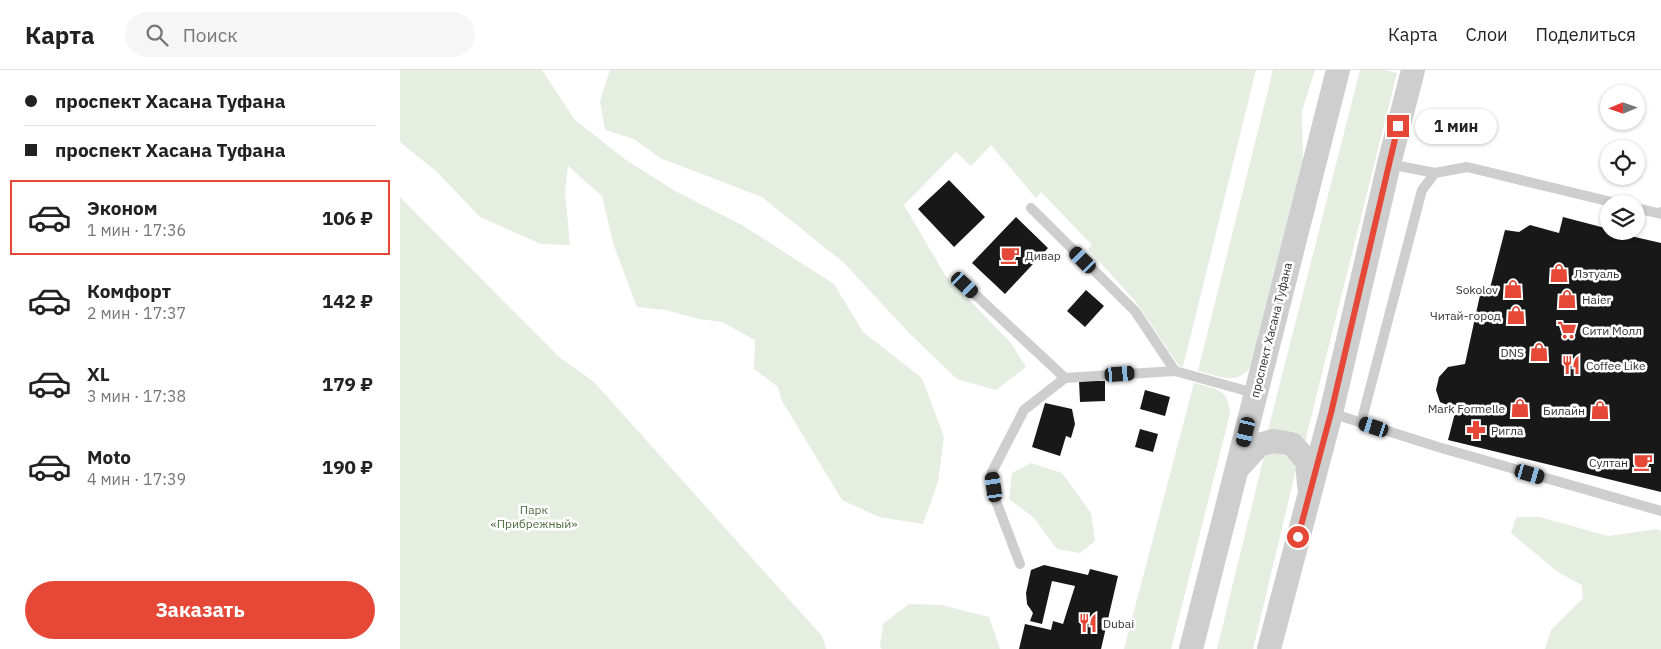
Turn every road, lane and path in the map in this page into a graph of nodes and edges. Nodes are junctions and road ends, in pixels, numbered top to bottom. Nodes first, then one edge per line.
1 (1338, 70) edge
2 (1413, 70) edge
3 (1388, 164) junction
4 (1435, 173) junction
5 (1600, 199) edge
6 (1031, 208) dead end
7 (1645, 210) edge
8 (1661, 213) edge
9 (965, 285) dead end
10 (1175, 371) junction
11 (1065, 378) junction
12 (1254, 393) junction
13 (1331, 413) junction
14 (1361, 423) junction
15 (1237, 470) junction
16 (1308, 500) junction
17 (1661, 511) edge
18 (1020, 564) dead end
19 (1191, 649) edge
20 (1269, 649) edge

1 - 12 street, проспект Хасана Туфана
2 - 3 street
3 - 4 lane
3 - 13 street
4 - 5 lane
4 - 14 lane
6 - 10 lane
7 - 8 lane
9 - 11 lane
10 - 11 lane
10 - 12 lane
11 - 18 lane
12 - 15 street, проспект Хасана Туфана
13 - 14 lane
13 - 16 street
14 - 17 lane
15 - 16 street
15 - 19 street, проспект Хасана Туфана
16 - 20 street

